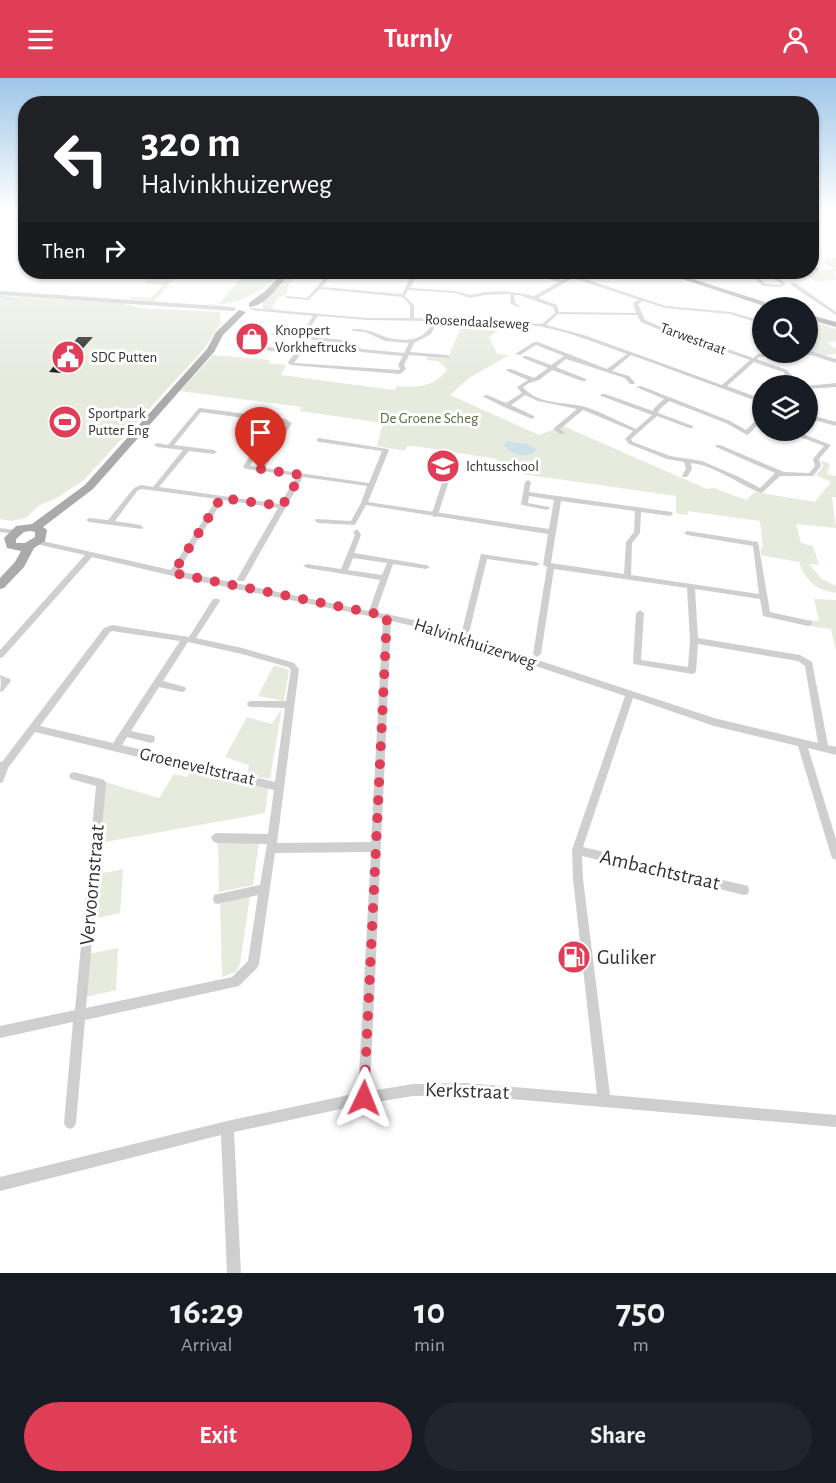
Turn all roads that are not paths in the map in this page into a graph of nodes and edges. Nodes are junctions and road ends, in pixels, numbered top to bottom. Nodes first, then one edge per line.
1 (280, 279) edge
2 (325, 279) edge
3 (413, 279) edge
4 (553, 279) edge
5 (568, 279) edge
6 (582, 279) edge
7 (687, 279) edge
8 (759, 279) edge
9 (778, 279) edge
10 (562, 282) junction
11 (793, 284) dead end
12 (319, 288) junction
13 (408, 289) junction
14 (0, 293) edge
15 (512, 294) junction
16 (287, 297) dead end
17 (403, 297) junction
18 (534, 298) junction
19 (752, 299) edge
20 (642, 300) junction
21 (250, 306) junction
22 (518, 306) dead end
23 (236, 310) junction
24 (557, 313) junction
25 (639, 314) junction
26 (836, 314) edge
27 (316, 315) junction
28 (818, 319) edge
29 (412, 320) junction
30 (435, 320) junction
31 (752, 320) edge
32 (836, 325) edge
33 (543, 326) junction
34 (353, 330) dead end
35 (273, 334) dead end
36 (303, 338) junction
37 (412, 342) junction
38 (269, 349) dead end
39 (299, 352) junction
40 (631, 353) junction
41 (406, 354) junction
42 (518, 354) dead end
43 (818, 355) edge
44 (447, 357) dead end
45 (525, 357) dead end
46 (570, 357) junction
47 (752, 360) joint
48 (836, 361) edge
49 (760, 363) edge
50 (553, 368) junction
51 (509, 370) dead end
52 (608, 371) junction
53 (788, 375) edge
54 (584, 380) dead end
55 (534, 381) junction
56 (632, 383) dead end
57 (836, 386) edge
58 (639, 387) dead end
59 (723, 387) junction
60 (818, 387) edge
61 (525, 393) junction
62 (603, 395) dead end
63 (485, 396) dead end
64 (752, 397) edge
65 (668, 399) junction
66 (506, 406) junction
67 (581, 408) junction
68 (656, 413) junction
69 (532, 417) dead end
70 (818, 419) edge
71 (836, 424) edge
72 (691, 427) dead end
73 (752, 427) edge
74 (637, 431) junction
75 (562, 433) dead end
76 (319, 440) dead end
77 (817, 441) edge
78 (157, 445) dead end
79 (170, 446) junction
80 (718, 446) dead end
81 (188, 448) junction
82 (257, 448) dead end
83 (386, 450) joint
84 (214, 452) dead end
85 (687, 460) junction
86 (261, 469) junction
87 (781, 473) junction
88 (301, 475) junction
89 (447, 475) dead end
90 (685, 476) dead end
91 (528, 482) dead end
92 (371, 485) junction
93 (155, 488) junction
94 (526, 494) junction
95 (221, 498) junction
96 (558, 498) junction
97 (364, 503) junction
98 (282, 506) junction
99 (548, 508) dead end
100 (638, 510) junction
101 (435, 514) junction
102 (670, 514) dead end
103 (88, 520) dead end
104 (318, 521) dead end
105 (110, 523) junction
106 (140, 527) dead end
107 (38, 528) junction
108 (353, 528) junction
109 (0, 530) edge
110 (552, 532) junction
111 (687, 533) dead end
112 (8, 535) edge
113 (29, 545) junction
114 (89, 555) junction
115 (351, 555) junction
116 (391, 561) junction
117 (536, 564) dead end
118 (551, 565) junction
119 (308, 566) dead end
120 (426, 567) dead end
121 (344, 571) junction
122 (173, 573) junction
123 (627, 576) junction
124 (384, 578) junction
125 (242, 579) dead end
126 (4, 581) edge
127 (692, 586) junction
128 (0, 591) edge
129 (763, 597) junction
130 (216, 601) dead end
131 (372, 613) junction
132 (640, 613) dead end
133 (387, 616) junction
134 (808, 623) dead end
135 (464, 639) junction
136 (189, 640) junction
137 (694, 640) junction
138 (537, 654) dead end
139 (0, 655) edge
140 (0, 678) edge
141 (157, 683) junction
142 (0, 689) edge
143 (182, 689) dead end
144 (630, 695) junction
145 (251, 704) dead end
146 (290, 705) junction
147 (34, 728) junction
148 (125, 733) junction
149 (151, 739) dead end
150 (802, 744) junction
151 (115, 748) junction
152 (824, 749) junction
153 (836, 751) edge
154 (2, 766) edge
155 (74, 776) dead end
156 (0, 779) edge
157 (279, 787) junction
158 (833, 829) edge
159 (216, 838) dead end
160 (272, 844) junction
161 (374, 847) junction
162 (577, 850) junction
163 (836, 855) edge
164 (265, 889) junction
165 (744, 890) dead end
166 (218, 899) dead end
167 (79, 1016) junction
168 (0, 1032) edge
169 (364, 1098) junction
170 (604, 1100) junction
171 (836, 1121) edge
172 (70, 1123) dead end
173 (227, 1126) junction
174 (0, 1184) edge
175 (234, 1273) edge

1 - 21 main road
2 - 12 street
3 - 13 street
4 - 10 street
5 - 10 street
6 - 20 street
7 - 19 main road
8 - 9 street
10 - 18 street
11 - 26 street
12 - 16 street
12 - 17 street
13 - 15 street
13 - 17 street
14 - 23 street
15 - 18 street
15 - 22 street
17 - 29 street
18 - 24 street
20 - 25 street
20 - 31 street
21 - 23 main road
21 - 27 street, Roosendaalseweg
23 - 107 main road
24 - 25 street
24 - 33 street
25 - 47 street, Tarwestraat
27 - 29 street, Roosendaalseweg
27 - 36 street
28 - 32 main road
29 - 30 street, Roosendaalseweg
30 - 33 street, Roosendaalseweg
30 - 37 street
33 - 40 street, Roosendaalseweg
34 - 37 street
35 - 36 street
36 - 39 street
36 - 41 street
37 - 41 street
38 - 39 street
39 - 41 street
40 - 52 street
40 - 59 street, Roosendaalseweg
41 - 44 street
42 - 46 street
43 - 48 street
45 - 50 street
46 - 50 street
46 - 52 street
47 - 59 street
49 - 53 street, Tarwestraat
50 - 54 street
50 - 55 street
51 - 55 street
52 - 56 street
55 - 61 street
57 - 60 street
58 - 65 street
59 - 64 street, Roosendaalseweg
61 - 66 street
61 - 67 street
62 - 68 street
63 - 66 street
65 - 68 street
65 - 73 street
66 - 69 street
67 - 74 street
67 - 75 street
68 - 72 street
68 - 74 street
70 - 71 street
74 - 85 street
76 - 83 street
77 - 87 street
78 - 79 street
79 - 81 street
79 - 86 street
80 - 87 street
81 - 84 street
81 - 93 street
82 - 86 street
83 - 92 street
85 - 87 street
85 - 90 street
86 - 88 street
88 - 92 street
88 - 98 street
89 - 101 street
91 - 94 street
92 - 97 street
93 - 95 street
93 - 105 street
94 - 96 street
94 - 99 street
95 - 98 street
95 - 122 street
96 - 100 street
96 - 110 street
97 - 101 street
97 - 108 street
98 - 125 street
100 - 102 street
100 - 123 street
101 - 110 street
103 - 105 street
104 - 108 street
105 - 106 street
107 - 112 main road
107 - 113 main road
108 - 115 street
109 - 112 street
110 - 118 street
111 - 129 street
112 - 113 main road
113 - 114 street, Halvinkhuizerweg
113 - 126 main road
114 - 122 street, Halvinkhuizerweg
114 - 139 street
115 - 116 street
115 - 121 street
116 - 120 street
116 - 124 street
117 - 135 street
118 - 123 street
118 - 138 street
119 - 121 street
121 - 124 street
122 - 131 street, Halvinkhuizerweg
123 - 127 street
124 - 131 street
126 - 128 street
127 - 129 street
127 - 137 street
129 - 134 street
130 - 136 street, Groeneveltstraat
131 - 133 street, Halvinkhuizerweg
132 - 137 street
133 - 135 street, Halvinkhuizerweg
133 - 161 street
135 - 144 street, Halvinkhuizerweg
136 - 141 street, Groeneveltstraat
136 - 146 street, Groeneveltstraat
136 - 147 street, Groeneveltstraat
137 - 152 street
140 - 142 street
141 - 143 street
141 - 148 street, Groeneveltstraat
144 - 150 street, Halvinkhuizerweg
144 - 162 street, Ambachtstraat
145 - 146 street
146 - 157 street, Groeneveltstraat
147 - 151 street, Groeneveltstraat
147 - 154 street, Groeneveltstraat
148 - 149 street, Groeneveltstraat
148 - 151 street, Groeneveltstraat
150 - 152 street, Halvinkhuizerweg
150 - 158 street
151 - 157 street, Groeneveltstraat
152 - 153 street, Halvinkhuizerweg
154 - 156 street
155 - 167 street, Vervoornstraat
157 - 160 street, Groeneveltstraat
158 - 163 street
159 - 160 street
160 - 161 street
160 - 164 street
161 - 169 street
162 - 165 street, Ambachtstraat
162 - 170 street, Ambachtstraat
164 - 166 street
164 - 167 street
167 - 168 street
167 - 172 street, Vervoornstraat
169 - 170 street, Kerkstraat
169 - 173 street, Kerkstraat
170 - 171 street, Kerkstraat
173 - 174 street, Kerkstraat
173 - 175 street

